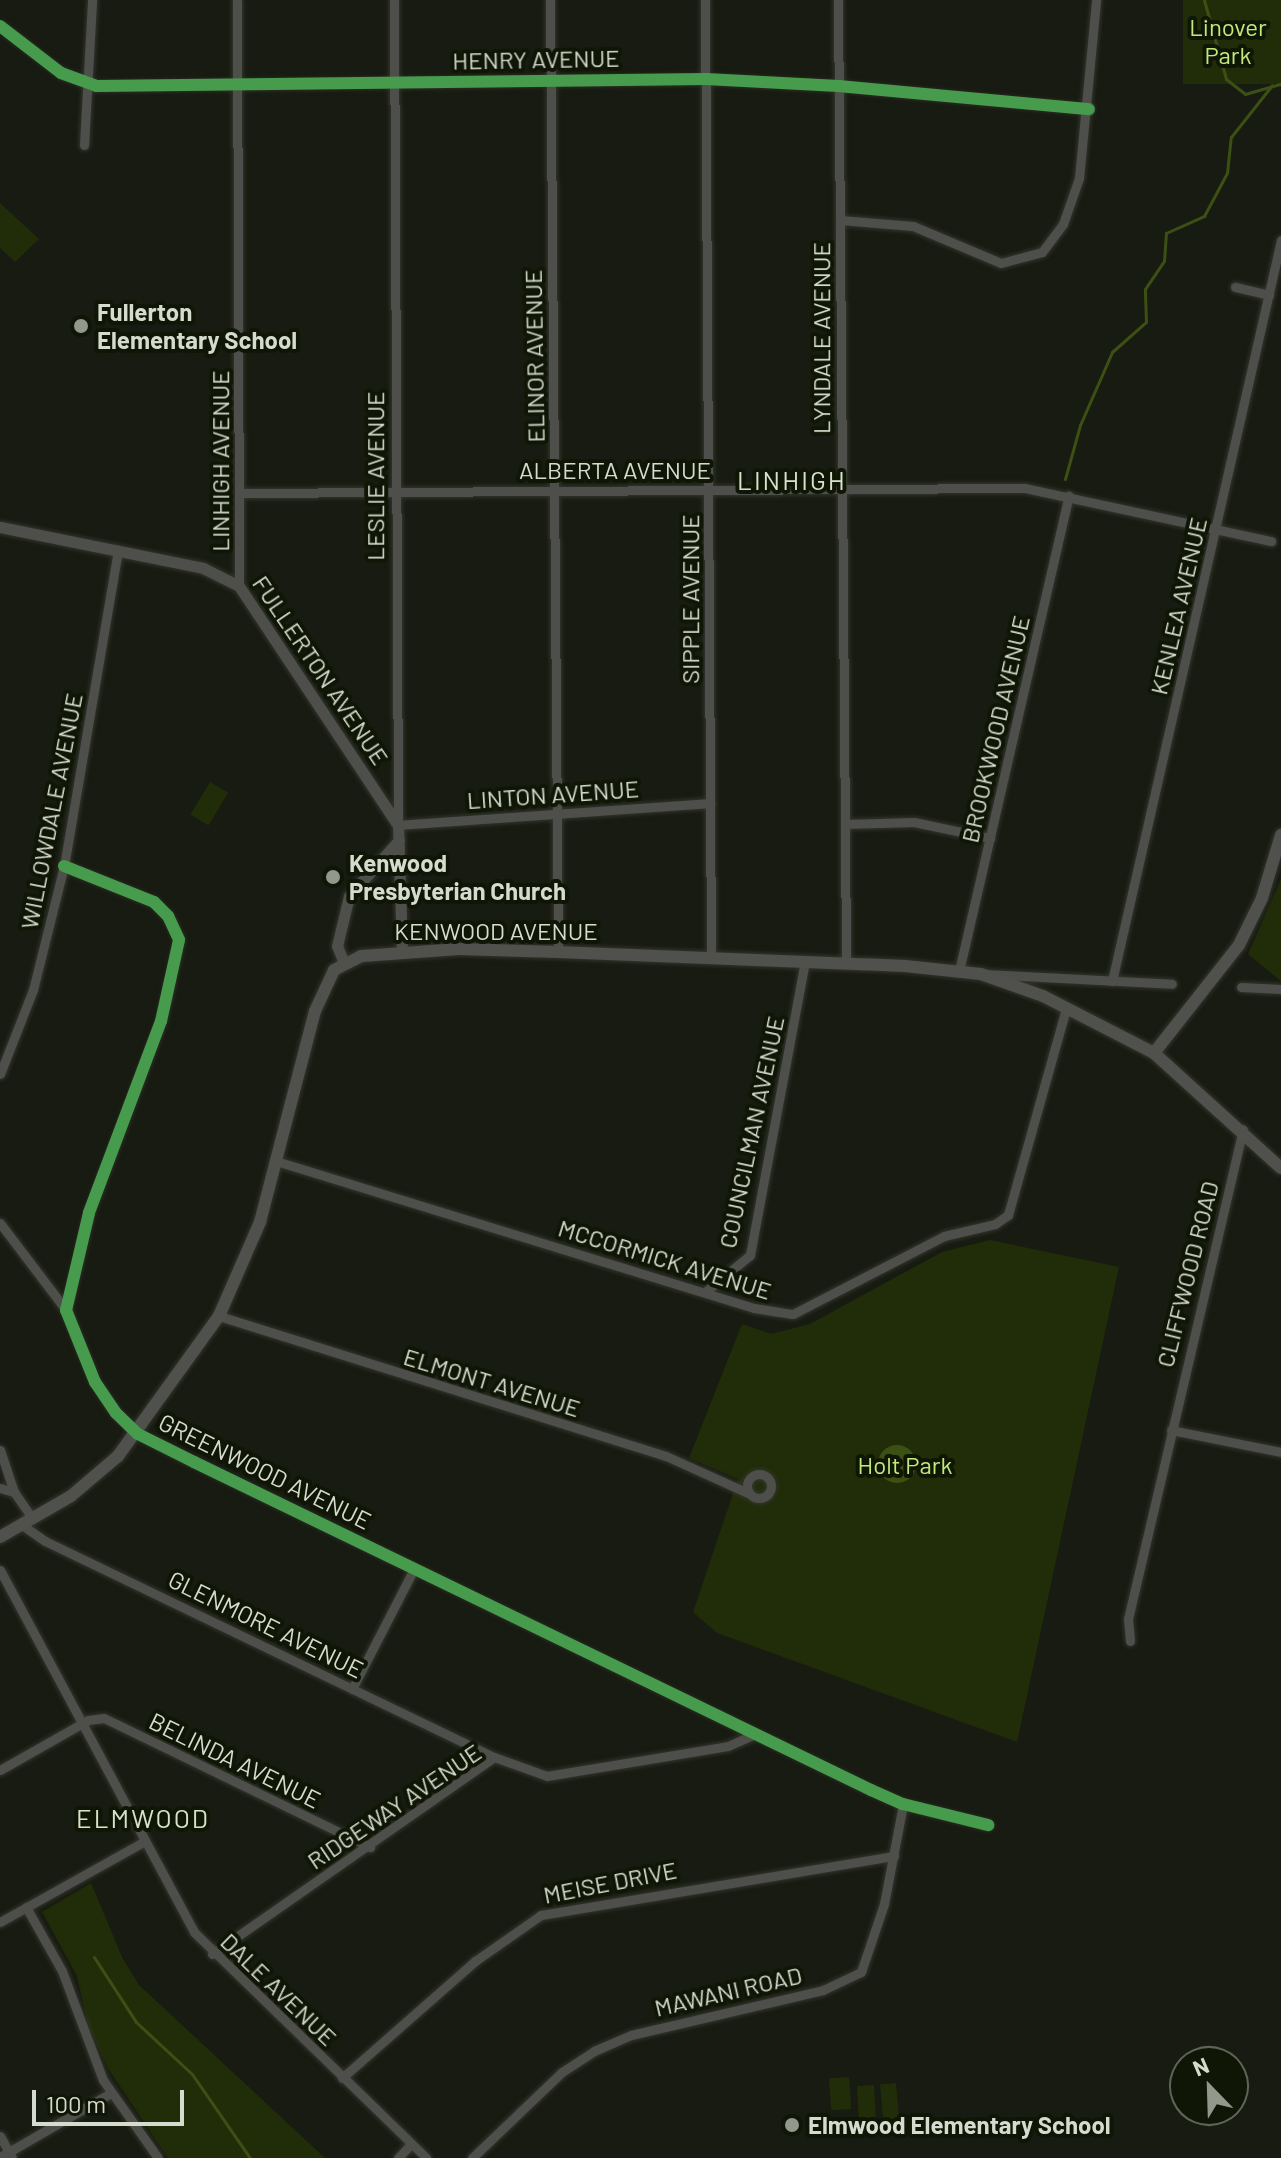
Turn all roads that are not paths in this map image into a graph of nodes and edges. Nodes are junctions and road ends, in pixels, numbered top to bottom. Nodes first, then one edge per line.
1 (92, 0) edge
2 (237, 0) edge
3 (394, 0) edge
4 (550, 0) edge
5 (705, 0) edge
6 (838, 0) edge
7 (1096, 0) edge
8 (0, 26) edge
9 (706, 79) junction
10 (551, 81) junction
11 (394, 83) junction
12 (85, 84) junction
13 (238, 85) junction
14 (839, 86) junction
15 (1089, 109) junction
16 (84, 145) dead end
17 (840, 220) junction
18 (1281, 240) edge
19 (1235, 287) dead end
20 (1269, 295) junction
21 (842, 488) junction
22 (709, 489) junction
23 (556, 490) junction
24 (397, 492) junction
25 (242, 493) junction
26 (1069, 496) junction
27 (0, 527) edge
28 (1217, 530) junction
29 (1271, 541) dead end
30 (118, 550) junction
31 (239, 586) junction
32 (710, 803) junction
33 (557, 814) junction
34 (845, 824) junction
35 (398, 825) junction
36 (1281, 835) edge
37 (990, 838) junction
38 (399, 840) junction
39 (64, 866) junction
40 (402, 952) junction
41 (558, 952) junction
42 (711, 958) junction
43 (805, 962) junction
44 (344, 963) junction
45 (846, 963) junction
46 (959, 971) junction
47 (981, 974) junction
48 (1112, 981) junction
49 (1172, 984) dead end
50 (1241, 987) dead end
51 (1281, 989) edge
52 (1066, 1008) junction
53 (1154, 1053) junction
54 (0, 1074) edge
55 (1243, 1129) junction
56 (276, 1161) junction
57 (1281, 1168) edge
58 (0, 1223) edge
59 (705, 1292) junction
60 (66, 1310) junction
61 (219, 1316) junction
62 (1171, 1430) junction
63 (138, 1434) junction
64 (0, 1450) edge
65 (1281, 1452) edge
66 (0, 1488) edge
67 (14, 1492) junction
68 (750, 1494) dead end
69 (28, 1522) junction
70 (0, 1537) edge
71 (414, 1569) junction
72 (0, 1570) edge
73 (1130, 1641) dead end
74 (352, 1689) junction
75 (82, 1724) junction
76 (755, 1734) junction
77 (494, 1757) junction
78 (0, 1770) edge
79 (903, 1804) junction
80 (988, 1825) dead end
81 (145, 1841) junction
82 (370, 1847) junction
83 (894, 1856) junction
84 (26, 1907) junction
85 (0, 1922) edge
86 (212, 1954) junction
87 (342, 2078) junction
88 (111, 2093) junction
89 (0, 2136) edge
90 (411, 2144) junction
91 (7, 2156) edge
92 (158, 2158) edge
93 (398, 2158) edge
94 (426, 2158) edge
95 (472, 2158) edge

1 - 12 street
2 - 13 street, LINHIGH AVENUE
3 - 11 street, LESLIE AVENUE
4 - 10 street, ELINOR AVENUE
5 - 9 street, SIPPLE AVENUE
6 - 14 street, LYNDALE AVENUE
7 - 15 street
8 - 12 street, HENRY AVENUE
9 - 10 street, HENRY AVENUE
9 - 14 street, HENRY AVENUE
9 - 22 street, SIPPLE AVENUE
10 - 11 street, HENRY AVENUE
10 - 23 street, ELINOR AVENUE
11 - 13 street, HENRY AVENUE
11 - 24 street, LESLIE AVENUE
12 - 13 street, HENRY AVENUE
12 - 16 street
13 - 25 street, LINHIGH AVENUE
14 - 15 street, HENRY AVENUE
14 - 17 street, LYNDALE AVENUE
15 - 17 street
17 - 21 street, LYNDALE AVENUE
18 - 20 street, KENLEA AVENUE
19 - 20 street
20 - 28 street, KENLEA AVENUE
21 - 22 street, ALBERTA AVENUE
21 - 26 street, ALBERTA AVENUE
21 - 34 street, LYNDALE AVENUE
22 - 23 street, ALBERTA AVENUE
22 - 32 street, SIPPLE AVENUE
23 - 24 street, ALBERTA AVENUE
23 - 33 street, ELINOR AVENUE
24 - 25 street, ALBERTA AVENUE
24 - 35 street, LESLIE AVENUE
25 - 31 street, LINHIGH AVENUE
26 - 28 street, ALBERTA AVENUE
26 - 37 street, BROOKWOOD AVENUE
27 - 30 street, FULLERTON AVENUE
28 - 29 street, ALBERTA AVENUE
28 - 48 street, KENLEA AVENUE
30 - 31 street, FULLERTON AVENUE
30 - 39 street, WILLOWDALE AVENUE
31 - 35 street, FULLERTON AVENUE
32 - 33 street, LINTON AVENUE
32 - 42 street, SIPPLE AVENUE
33 - 35 street, LINTON AVENUE
33 - 41 street, ELINOR AVENUE
34 - 37 street
34 - 45 street, LYNDALE AVENUE
35 - 38 street, LESLIE AVENUE
36 - 53 main road
37 - 46 street, BROOKWOOD AVENUE
38 - 40 street, LESLIE AVENUE
38 - 44 street
39 - 54 street, WILLOWDALE AVENUE
39 - 60 street
40 - 41 main road, KENWOOD AVENUE
40 - 44 main road, KENWOOD AVENUE
41 - 42 main road, KENWOOD AVENUE
42 - 43 main road, KENWOOD AVENUE
43 - 45 main road, KENWOOD AVENUE
43 - 59 street, COUNCILMAN AVENUE
44 - 56 main road
45 - 46 main road, KENWOOD AVENUE
46 - 47 main road, KENWOOD AVENUE
47 - 48 street
47 - 52 main road, KENWOOD AVENUE
48 - 49 street
50 - 51 street
52 - 53 main road, KENWOOD AVENUE
52 - 59 street, MCCORMICK AVENUE
53 - 55 main road, KENWOOD AVENUE
55 - 57 main road, KENWOOD AVENUE
55 - 62 street, CLIFFWOOD ROAD
56 - 59 street, MCCORMICK AVENUE
56 - 61 main road
58 - 60 street, GREENWOOD AVENUE
60 - 63 street, GREENWOOD AVENUE
61 - 63 main road
61 - 68 street, ELMONT AVENUE
62 - 65 street
62 - 73 street, CLIFFWOOD ROAD
63 - 69 main road
63 - 71 street, GREENWOOD AVENUE
64 - 67 street
66 - 67 street
67 - 69 street
69 - 70 main road
69 - 74 street, GLENMORE AVENUE
71 - 74 street
71 - 76 street, GREENWOOD AVENUE
72 - 75 street, DALE AVENUE
74 - 77 street, GLENMORE AVENUE
75 - 78 street
75 - 81 street, DALE AVENUE
75 - 82 street, BELINDA AVENUE
76 - 77 street, RIDGEWAY AVENUE
76 - 79 street, GREENWOOD AVENUE
77 - 82 street, RIDGEWAY AVENUE
79 - 80 street, GREENWOOD AVENUE
79 - 83 street, MAWANI ROAD
81 - 84 street
81 - 86 street, DALE AVENUE
82 - 86 street, RIDGEWAY AVENUE
83 - 87 street, MEISE DRIVE
83 - 95 street, MAWANI ROAD
84 - 85 street
84 - 88 street
86 - 87 street, DALE AVENUE
87 - 90 street, DALE AVENUE
88 - 91 street
88 - 92 street
89 - 91 street
90 - 93 street
90 - 94 street, DALE AVENUE

